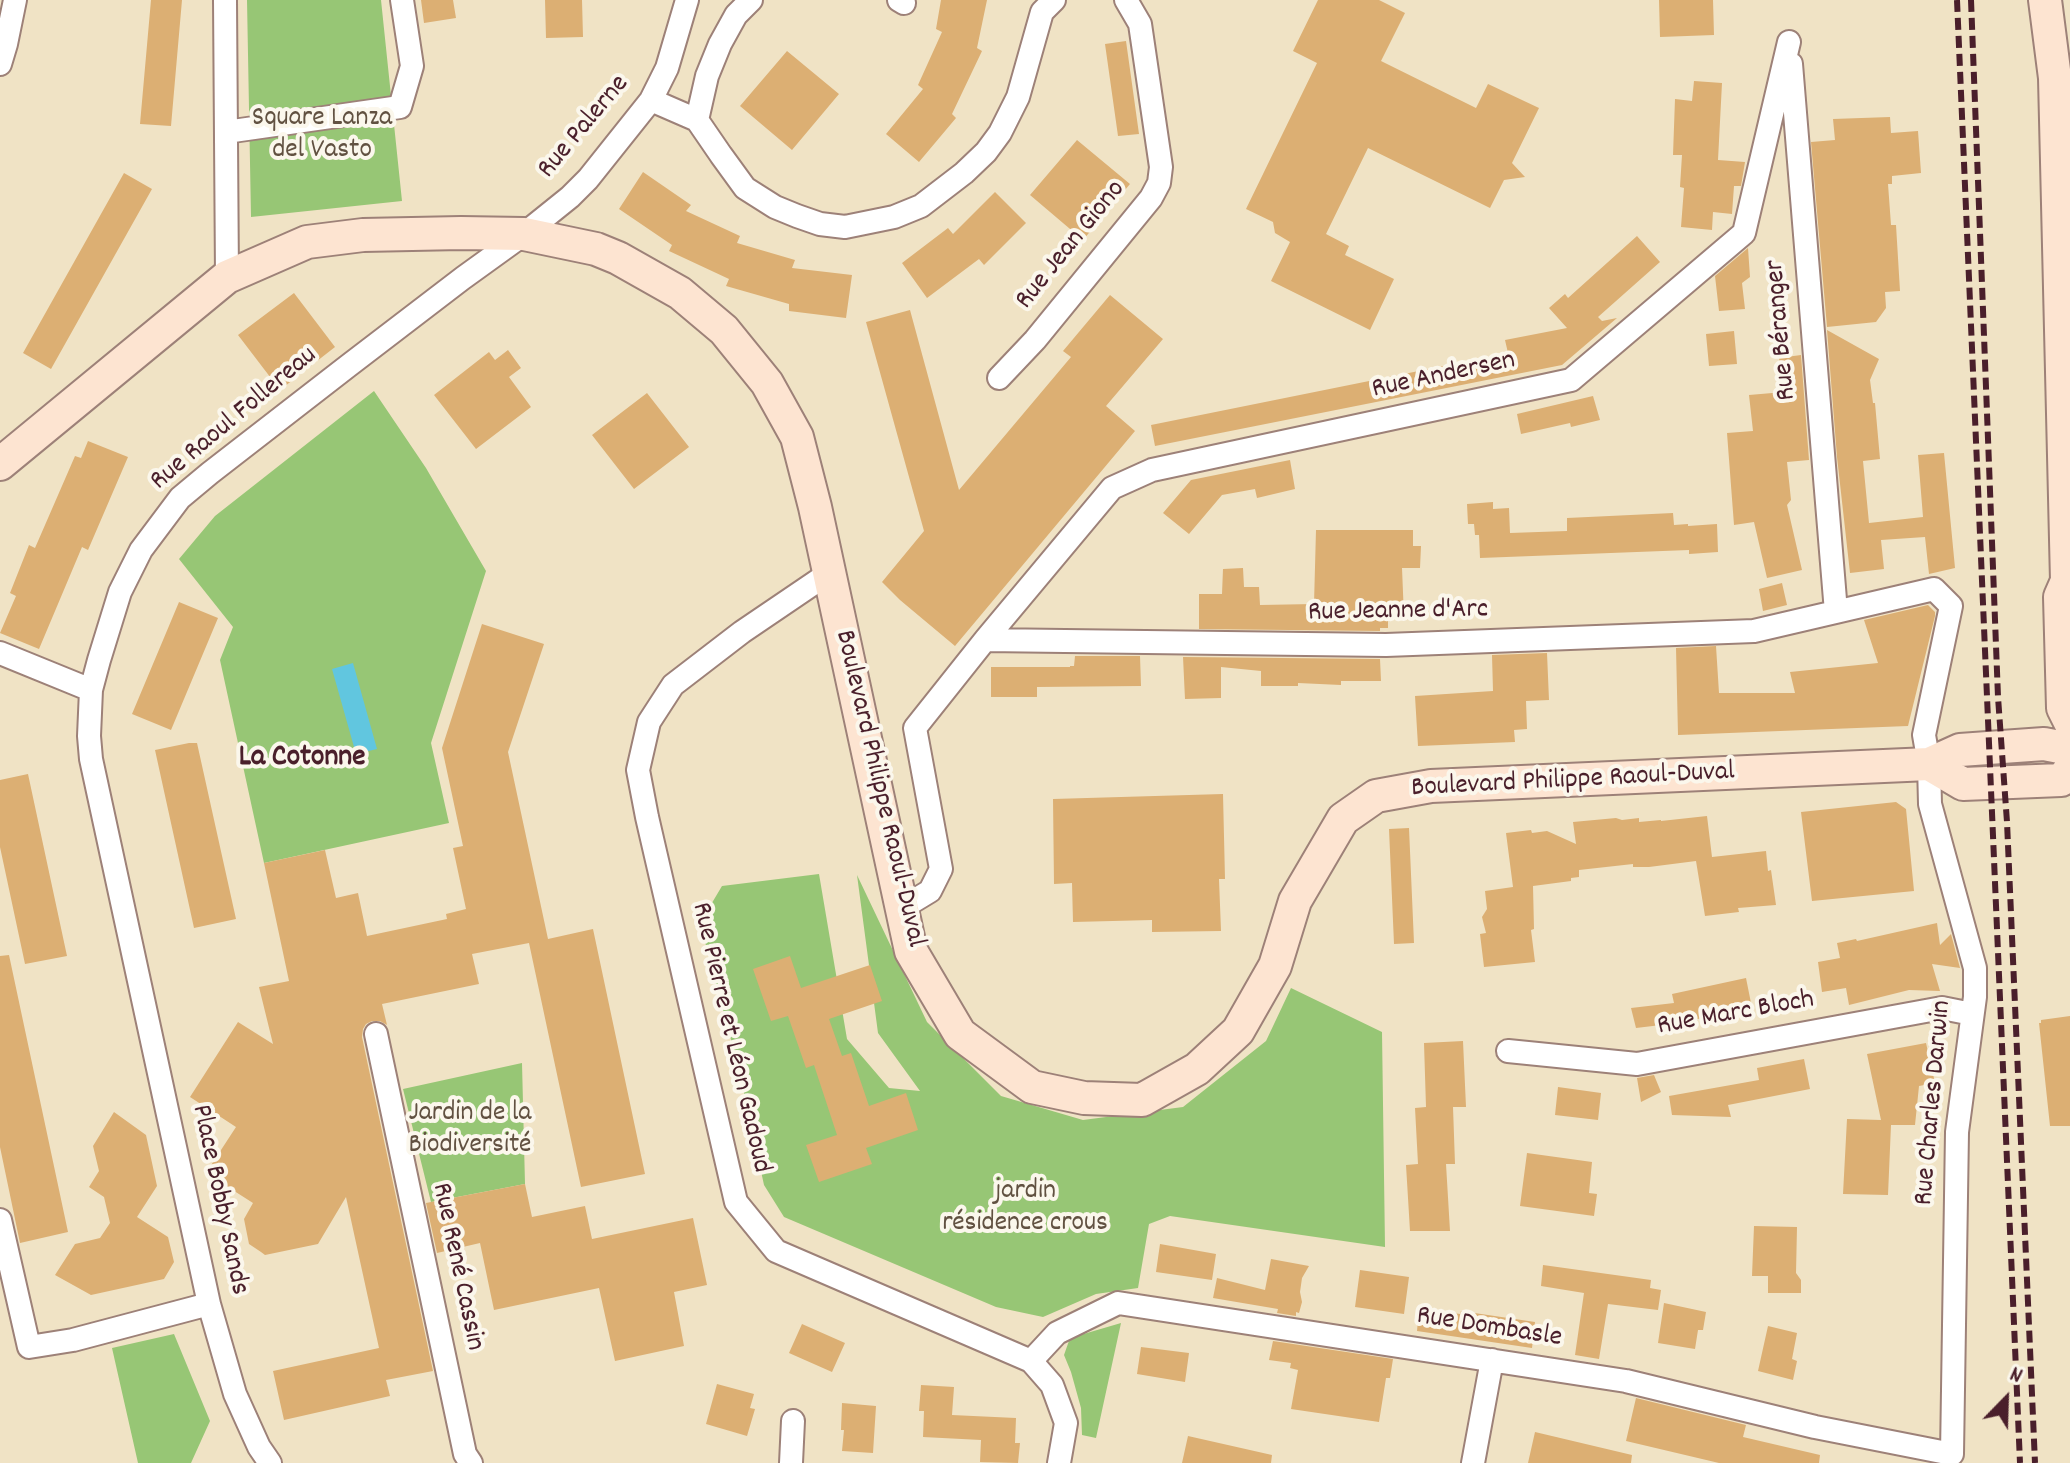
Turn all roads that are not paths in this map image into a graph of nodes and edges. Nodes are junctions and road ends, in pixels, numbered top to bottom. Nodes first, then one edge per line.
1 (15, 0) edge
2 (225, 0) edge
3 (402, 0) edge
4 (687, 0) edge
5 (751, 0) edge
6 (1054, 0) edge
7 (1126, 0) edge
8 (2045, 0) edge
9 (1789, 42) joint
10 (0, 64) edge
11 (651, 100) junction
12 (697, 120) junction
13 (226, 132) junction
14 (524, 234) junction
15 (227, 277) junction
16 (999, 378) dead end
17 (0, 464) edge
18 (829, 573) junction
19 (2069, 583) edge
20 (1836, 612) junction
21 (985, 640) junction
22 (0, 653) edge
23 (91, 690) junction
24 (2070, 722) edge
25 (2070, 749) edge
26 (1929, 764) junction
27 (2070, 770) edge
28 (902, 908) junction
29 (135, 961) joint
30 (1972, 1014) junction
31 (376, 1034) dead end
32 (1508, 1051) dead end
33 (0, 1220) edge
34 (209, 1304) junction
35 (1492, 1360) junction
36 (1031, 1361) junction
37 (793, 1421) dead end
38 (1952, 1454) joint
39 (264, 1455) edge
40 (471, 1463) edge
41 (791, 1463) edge
42 (1059, 1463) edge
43 (1473, 1463) edge

1 - 10 street
2 - 13 street
3 - 13 street
4 - 11 street, Rue Palerne
5 - 12 street
6 - 12 street
7 - 16 street, Rue Jean Giono
8 - 19 street
9 - 20 street, Rue Béranger
9 - 21 street, Rue Andersen
11 - 12 street
11 - 14 street, Rue Palerne
13 - 15 street
14 - 15 street, Boulevard Philippe Raoul-Duval
14 - 18 street, Boulevard Philippe Raoul-Duval
14 - 23 street, Rue Raoul Follereau
15 - 17 street, Boulevard Philippe Raoul-Duval
18 - 28 street, Boulevard Philippe Raoul-Duval
18 - 36 street, Rue Pierre et Léon Gadoud
19 - 24 street
20 - 21 street, Rue Jeanne d'Arc
20 - 26 street, Rue Jeanne d'Arc
21 - 28 street
22 - 23 street
23 - 29 street, Rue Raoul Follereau
25 - 26 street, Boulevard Philippe Raoul-Duval
26 - 27 street
26 - 28 street, Boulevard Philippe Raoul-Duval
26 - 30 street, Rue Charles Darwin
29 - 34 street, Place Bobby Sands
30 - 32 street, Rue Marc Bloch
30 - 38 street, Rue Charles Darwin
31 - 40 street, Rue René Cassin
33 - 34 street
34 - 39 street, Place Bobby Sands
35 - 36 street, Rue Dombasle
35 - 38 street, Rue Dombasle
35 - 43 street
36 - 42 street, Rue Pierre et Léon Gadoud
37 - 41 street

